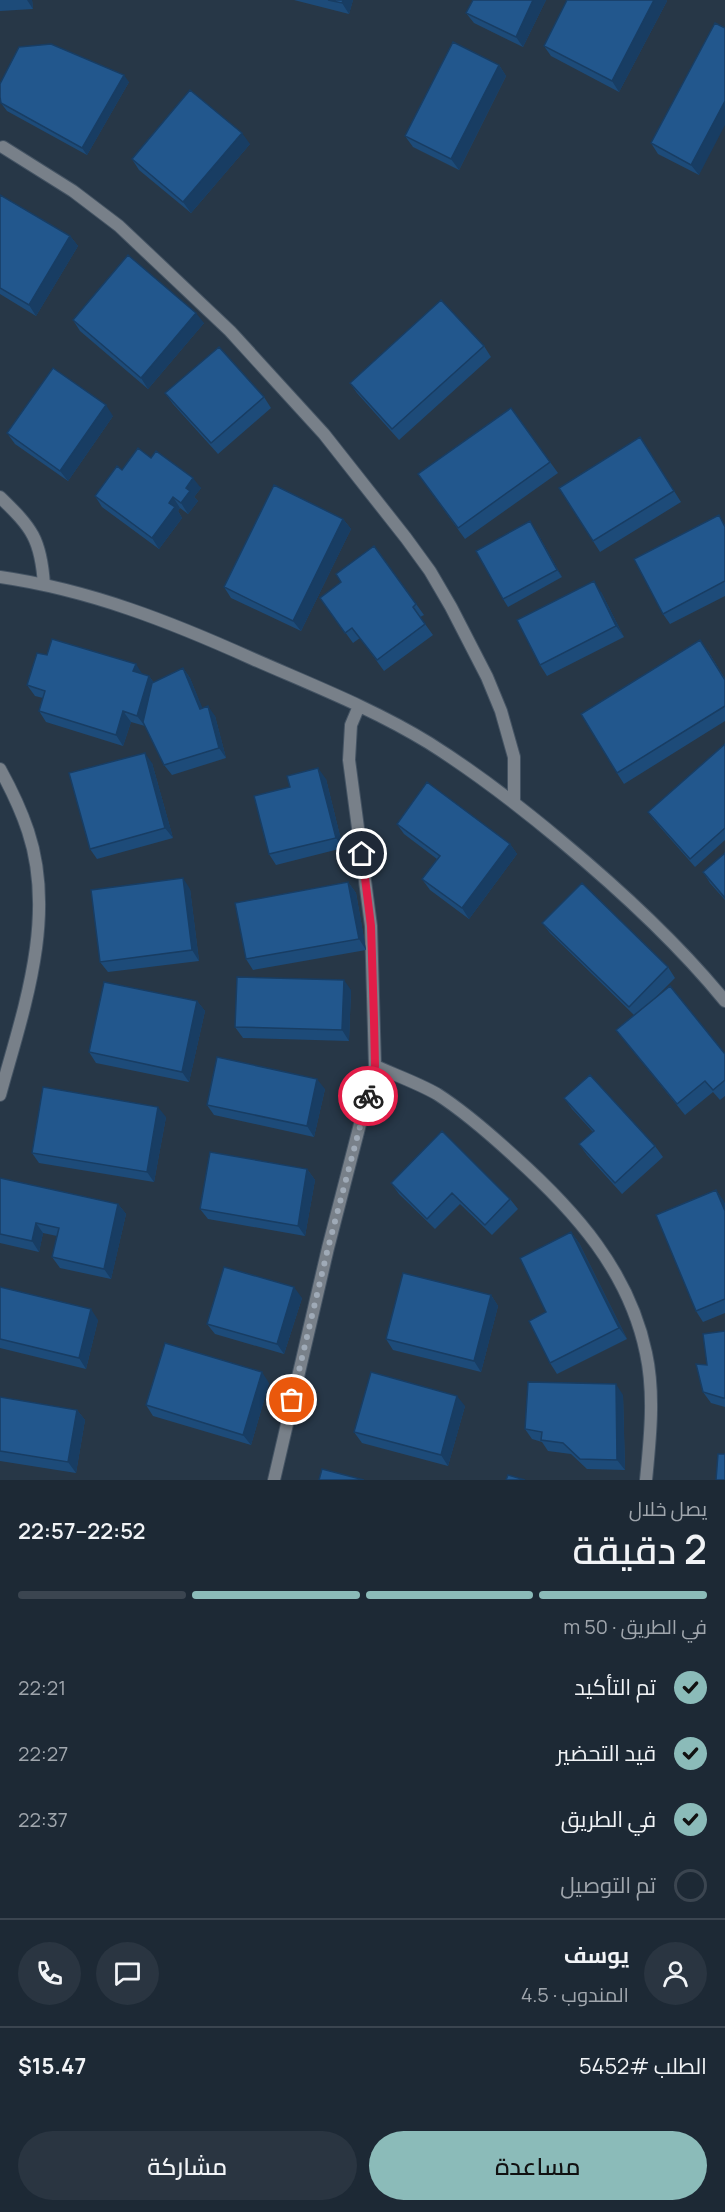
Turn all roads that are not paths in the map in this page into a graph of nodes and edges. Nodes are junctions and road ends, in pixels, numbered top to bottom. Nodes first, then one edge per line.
1 (3, 147) dead end
2 (0, 496) edge
3 (0, 577) edge
4 (44, 585) junction
5 (359, 706) junction
6 (0, 769) edge
7 (514, 801) junction
8 (725, 1001) edge
9 (375, 1066) junction
10 (0, 1095) edge
11 (274, 1480) edge
12 (646, 1480) edge

1 - 7 street
2 - 4 street
3 - 4 street
4 - 5 street
5 - 7 street
5 - 9 street
6 - 10 street
7 - 8 street
9 - 11 street
9 - 12 street

